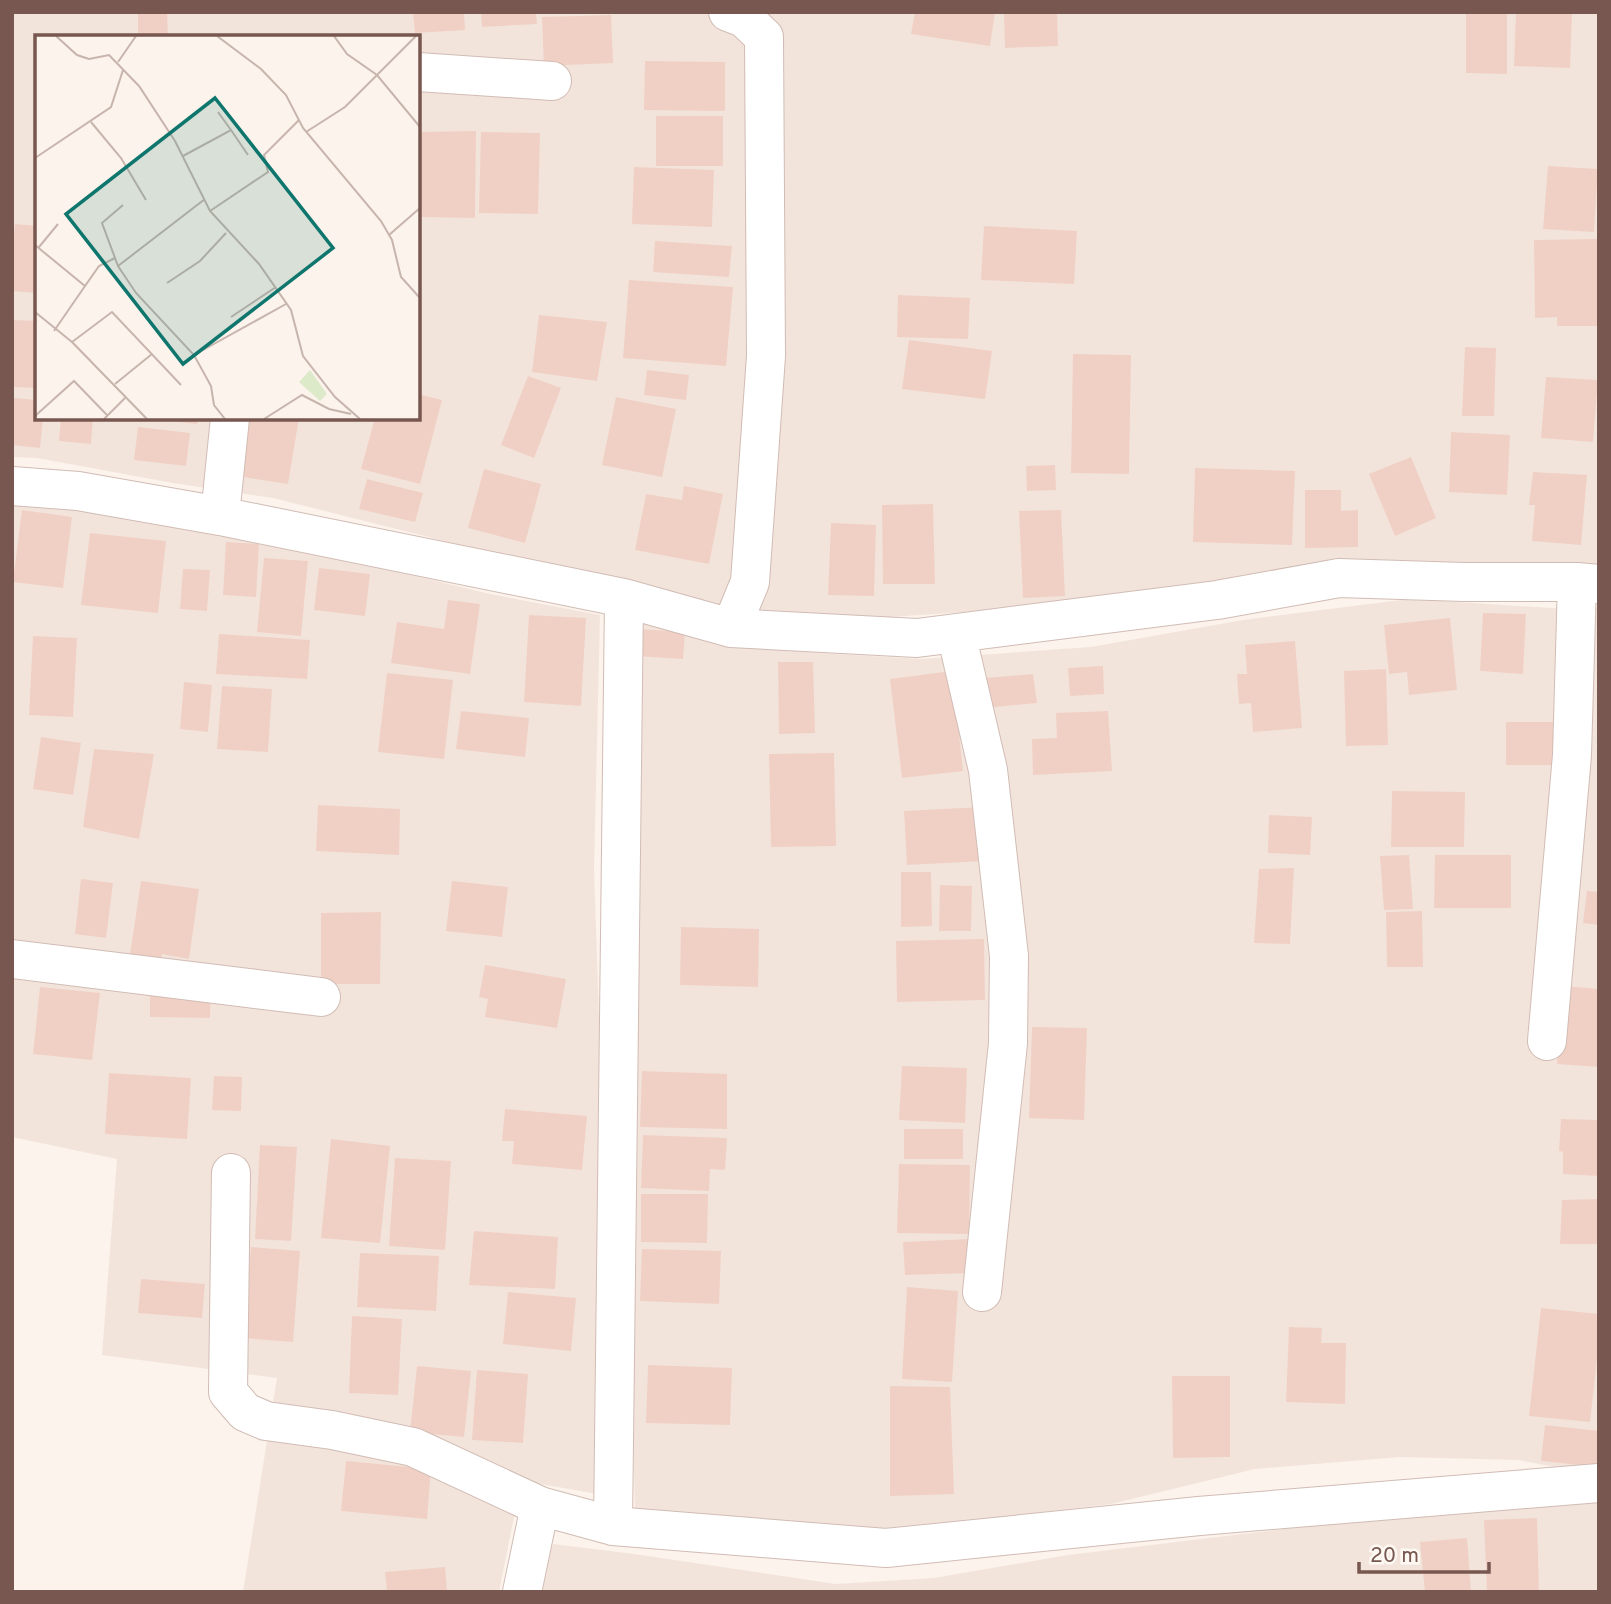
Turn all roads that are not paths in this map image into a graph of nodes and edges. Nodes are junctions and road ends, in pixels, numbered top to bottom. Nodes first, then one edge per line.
1 (728, 12) edge
2 (420, 72) edge
3 (552, 81) dead end
4 (230, 420) edge
5 (12, 486) edge
6 (220, 516) junction
7 (1588, 583) edge
8 (624, 598) junction
9 (732, 628) junction
10 (956, 633) junction
11 (12, 959) edge
12 (321, 997) dead end
13 (1547, 1041) dead end
14 (231, 1173) dead end
15 (982, 1292) dead end
16 (1599, 1483) edge
17 (540, 1506) junction
18 (613, 1526) junction
19 (522, 1592) edge

1 - 9 street
2 - 3 street
4 - 6 street
5 - 6 street
6 - 8 street
7 - 10 street
7 - 13 street
8 - 9 street
8 - 18 street
9 - 10 street
10 - 15 street
11 - 12 street
14 - 17 street
16 - 18 street
17 - 18 street
17 - 19 street

